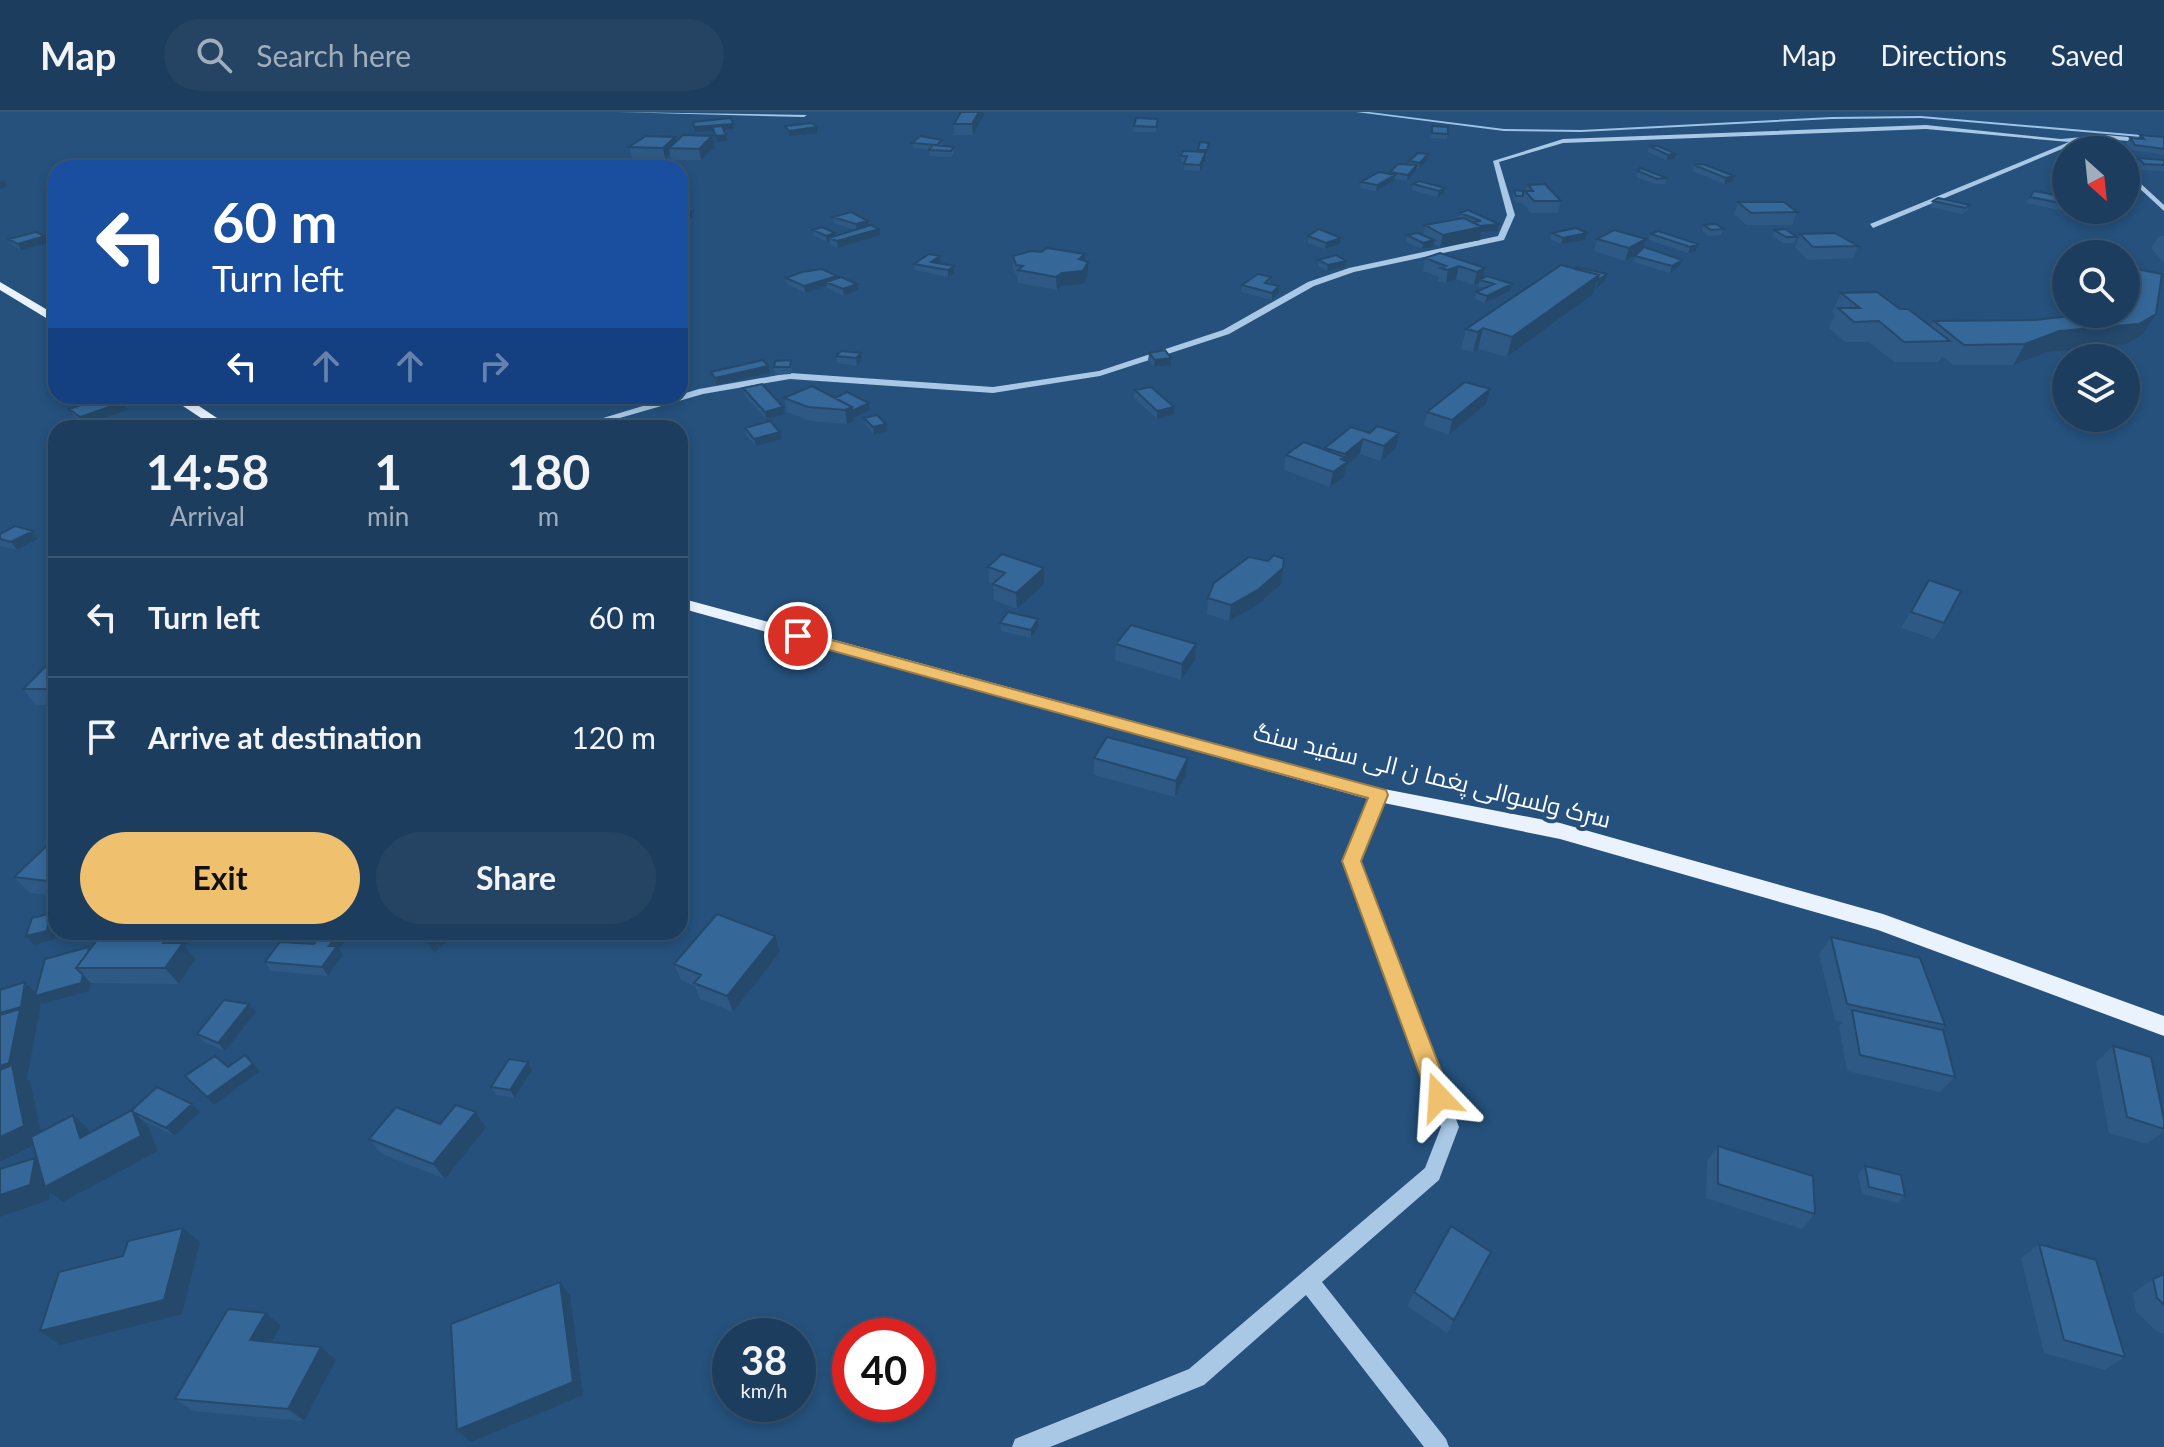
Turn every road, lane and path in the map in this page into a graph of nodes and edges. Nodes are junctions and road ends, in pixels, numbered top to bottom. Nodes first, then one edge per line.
1 (619, 112) edge
2 (804, 115) dead end
3 (2052, 140) edge
4 (2140, 140) edge
5 (2164, 142) edge
6 (2052, 152) edge
7 (2140, 186) edge
8 (2164, 209) edge
9 (1873, 226) dead end
10 (0, 285) edge
11 (48, 315) edge
12 (688, 395) edge
13 (188, 404) edge
14 (657, 404) edge
15 (212, 420) edge
16 (602, 420) edge
17 (688, 605) edge
18 (1379, 795) junction
19 (2164, 1026) edge
20 (1308, 1281) junction
21 (1023, 1447) edge
22 (1438, 1447) edge

1 - 2 street
3 - 12 street
4 - 5 street
6 - 9 street
7 - 8 street
10 - 11 main road
13 - 15 main road
14 - 16 street
17 - 18 main road, سرک ولسوالی پغما ن الی سفید سنگ
18 - 19 main road, سرک ولسوالی پغما ن الی سفید سنگ
18 - 20 street
20 - 21 street
20 - 22 street

